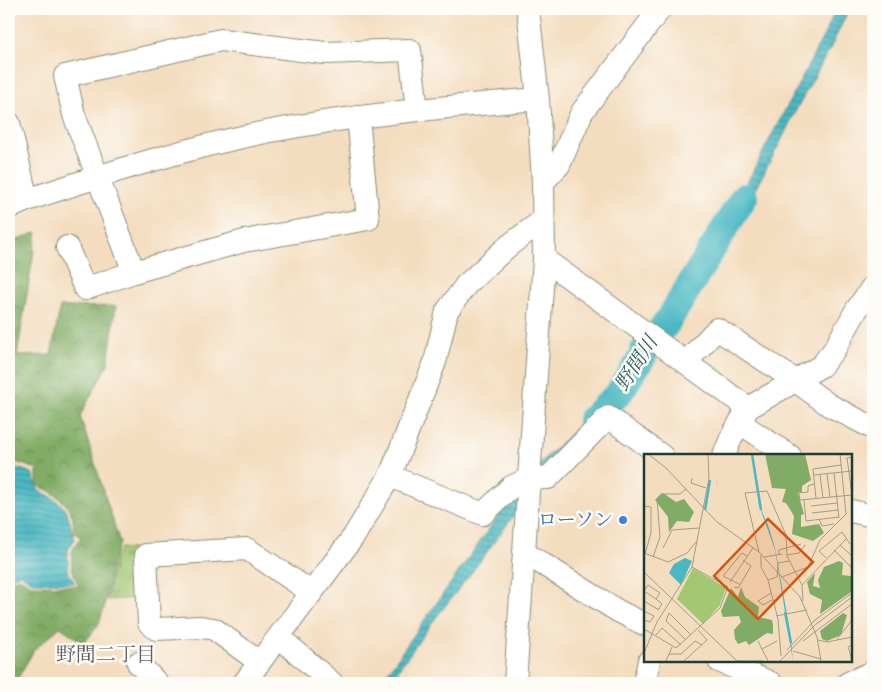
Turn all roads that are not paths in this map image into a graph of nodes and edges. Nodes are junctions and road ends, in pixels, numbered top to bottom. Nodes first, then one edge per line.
1 (528, 9) edge
2 (660, 9) edge
3 (538, 99) junction
4 (417, 110) junction
5 (358, 117) junction
6 (9, 122) edge
7 (98, 176) junction
8 (543, 182) junction
9 (18, 204) edge
10 (543, 220) junction
11 (67, 247) dead end
12 (544, 259) junction
13 (134, 272) junction
14 (873, 286) edge
15 (686, 362) junction
16 (796, 382) junction
17 (744, 415) junction
18 (873, 428) edge
19 (659, 454) edge
20 (725, 454) edge
21 (788, 454) edge
22 (390, 476) junction
23 (528, 478) junction
24 (852, 511) edge
25 (873, 516) edge
26 (525, 553) junction
27 (311, 592) junction
28 (644, 625) edge
29 (279, 637) junction
30 (259, 662) junction
31 (650, 662) edge
32 (721, 662) edge
33 (138, 663) dead end
34 (873, 672) edge
35 (157, 683) edge
36 (244, 683) edge
37 (332, 683) edge
38 (515, 683) edge
39 (644, 683) edge
40 (771, 683) edge
41 (848, 683) edge

1 - 3 street
2 - 8 street
3 - 4 street
3 - 8 street
4 - 5 street
4 - 7 street
5 - 7 street
5 - 13 street
6 - 9 street
7 - 9 street
7 - 13 street
8 - 10 street
10 - 12 street
10 - 22 street
11 - 13 street
12 - 15 street
12 - 23 street
14 - 16 street
15 - 16 street
15 - 17 street
16 - 17 street
16 - 18 street
17 - 20 street
17 - 21 street
19 - 23 street
22 - 23 street
22 - 27 street
23 - 26 street
24 - 25 street
26 - 28 street
26 - 38 street
27 - 29 street
27 - 30 street
29 - 30 street
29 - 37 street
30 - 36 street
31 - 39 street
32 - 40 street
33 - 35 street
34 - 41 street

